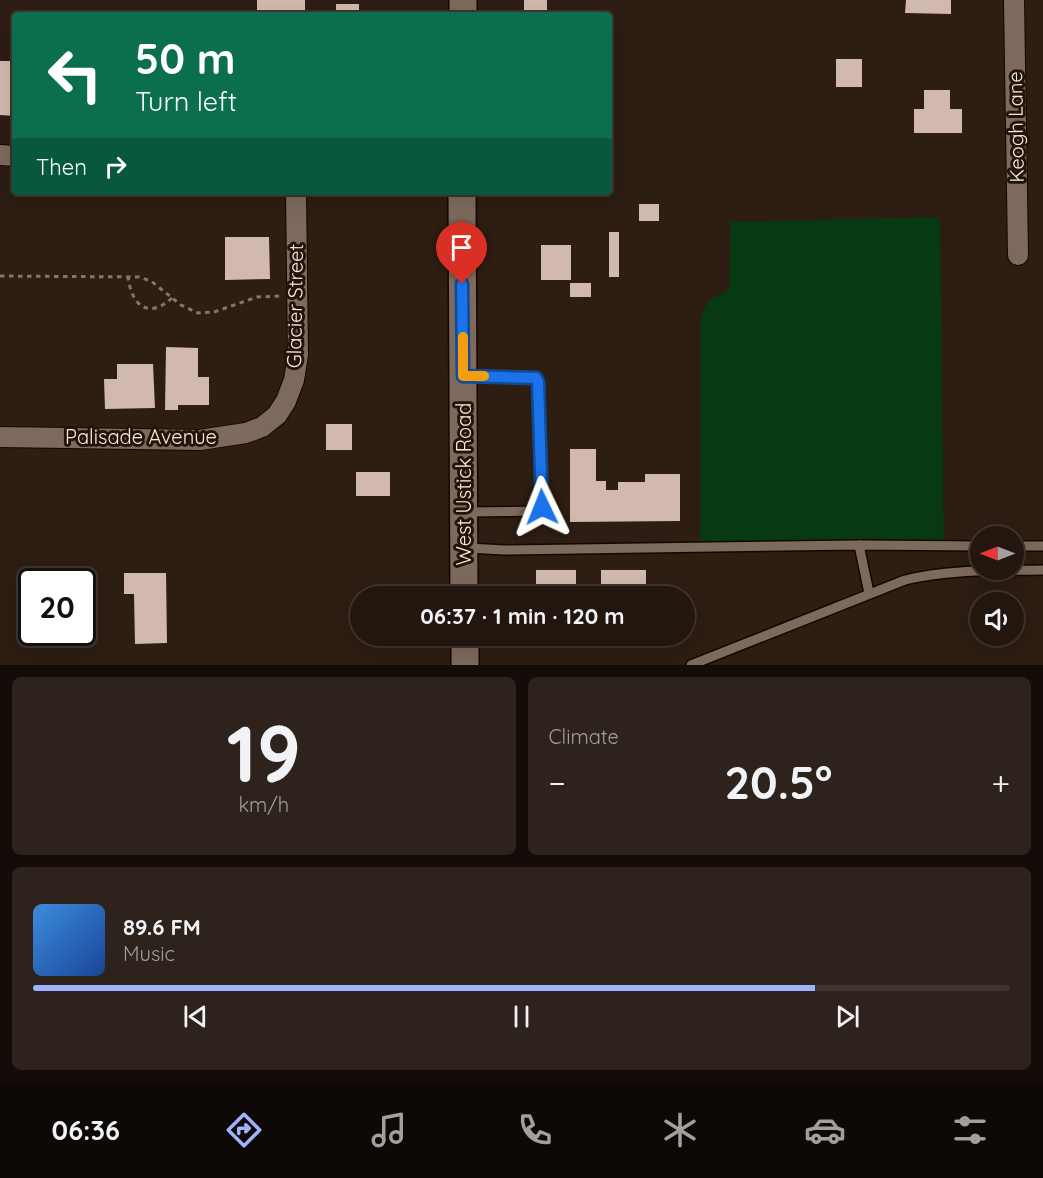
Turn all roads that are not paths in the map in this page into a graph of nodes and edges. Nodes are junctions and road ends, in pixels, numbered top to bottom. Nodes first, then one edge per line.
1 (1014, 0) edge
2 (296, 195) edge
3 (462, 195) edge
4 (1018, 255) dead end
5 (463, 376) junction
6 (277, 415) joint
7 (0, 437) edge
8 (464, 512) junction
9 (859, 545) junction
10 (970, 546) edge
11 (1024, 546) edge
12 (1043, 546) edge
13 (465, 548) junction
14 (1043, 570) edge
15 (464, 586) edge
16 (869, 593) junction
17 (465, 646) edge
18 (465, 665) edge
19 (691, 665) edge

1 - 4 street, Keogh Lane
2 - 6 street, Glacier Street
3 - 5 main road, West Ustick Road
5 - 8 main road, West Ustick Road
5 - 8 lane
6 - 7 street, Palisade Avenue
8 - 13 main road, West Ustick Road
9 - 10 lane
9 - 13 lane
9 - 16 lane
11 - 12 lane
13 - 15 main road, West Ustick Road
14 - 16 lane
16 - 19 lane
17 - 18 main road

